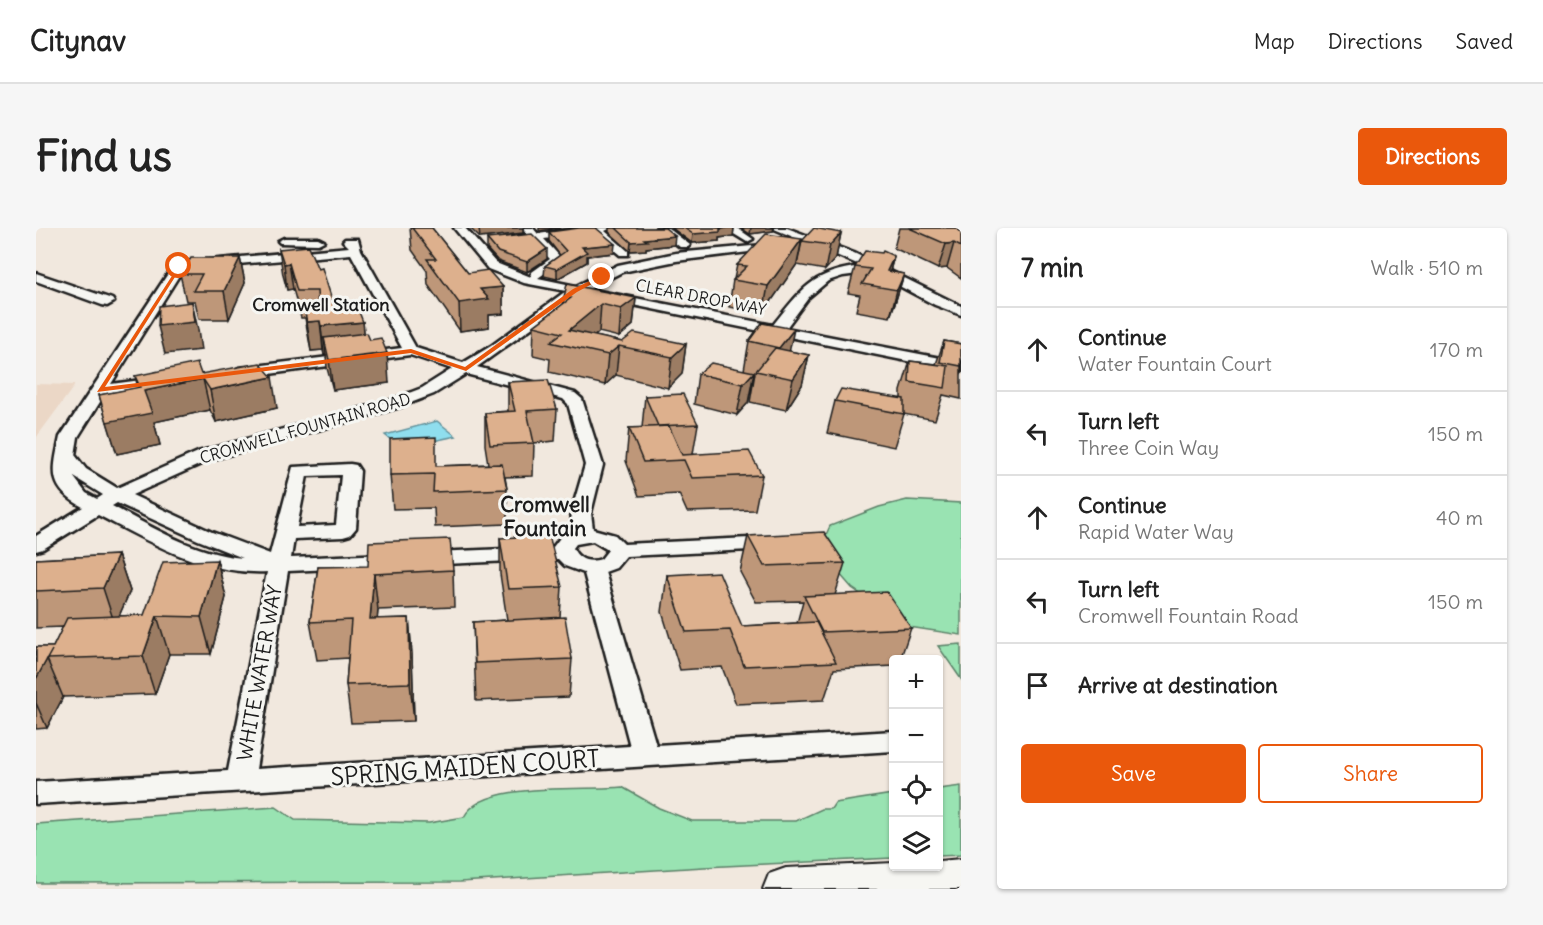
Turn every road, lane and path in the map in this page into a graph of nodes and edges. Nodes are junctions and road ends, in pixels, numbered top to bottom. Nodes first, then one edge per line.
1 (459, 228) edge
2 (527, 228) edge
3 (599, 228) edge
4 (661, 228) edge
5 (729, 228) edge
6 (777, 228) edge
7 (536, 237) junction
8 (747, 239) dead end
9 (284, 241) dead end
10 (807, 241) junction
11 (485, 244) junction
12 (684, 244) dead end
13 (355, 250) junction
14 (624, 253) dead end
15 (875, 268) junction
16 (36, 277) edge
17 (528, 279) junction
18 (575, 291) junction
19 (107, 302) dead end
20 (961, 311) edge
21 (776, 331) junction
22 (411, 351) junction
23 (961, 367) edge
24 (466, 369) junction
25 (221, 375) edge
26 (176, 380) edge
27 (99, 390) junction
28 (66, 456) junction
29 (116, 495) junction
30 (98, 507) junction
31 (285, 533) dead end
32 (584, 535) junction
33 (783, 542) edge
34 (36, 545) edge
35 (618, 550) junction
36 (563, 553) junction
37 (279, 564) junction
38 (593, 567) junction
39 (889, 741) edge
40 (646, 755) junction
41 (240, 782) junction
42 (36, 793) edge
43 (961, 880) edge
44 (786, 889) edge

1 - 11 street, CLEAR DROP WAY
2 - 7 street
3 - 7 street
3 - 14 street
4 - 12 street
5 - 8 street
6 - 10 street
7 - 11 street
7 - 17 street
9 - 13 street
10 - 15 street
10 - 18 street, CROMWELL FOUNTAIN ROAD
11 - 17 street, CLEAR DROP WAY
13 - 22 street
13 - 27 street
15 - 20 street
15 - 21 street
16 - 19 street
17 - 18 street, CLEAR DROP WAY
18 - 21 street, CLEAR DROP WAY
18 - 24 street, CROMWELL FOUNTAIN ROAD
21 - 23 street, CLEAR DROP WAY
22 - 24 street
22 - 25 street
24 - 29 street, CROMWELL FOUNTAIN ROAD
24 - 32 street
26 - 27 street
27 - 28 street
28 - 29 street
28 - 30 street
29 - 30 street, CROMWELL FOUNTAIN ROAD
29 - 37 street
30 - 34 street, CROMWELL FOUNTAIN ROAD
30 - 37 street
31 - 37 street, WHITE WATER WAY
32 - 35 street
32 - 36 street
33 - 35 street
35 - 38 street
36 - 37 street
36 - 38 street
37 - 41 street, WHITE WATER WAY
38 - 40 street
39 - 40 street, SPRING MAIDEN COURT
40 - 41 street, SPRING MAIDEN COURT
41 - 42 street, SPRING MAIDEN COURT
43 - 44 highway

